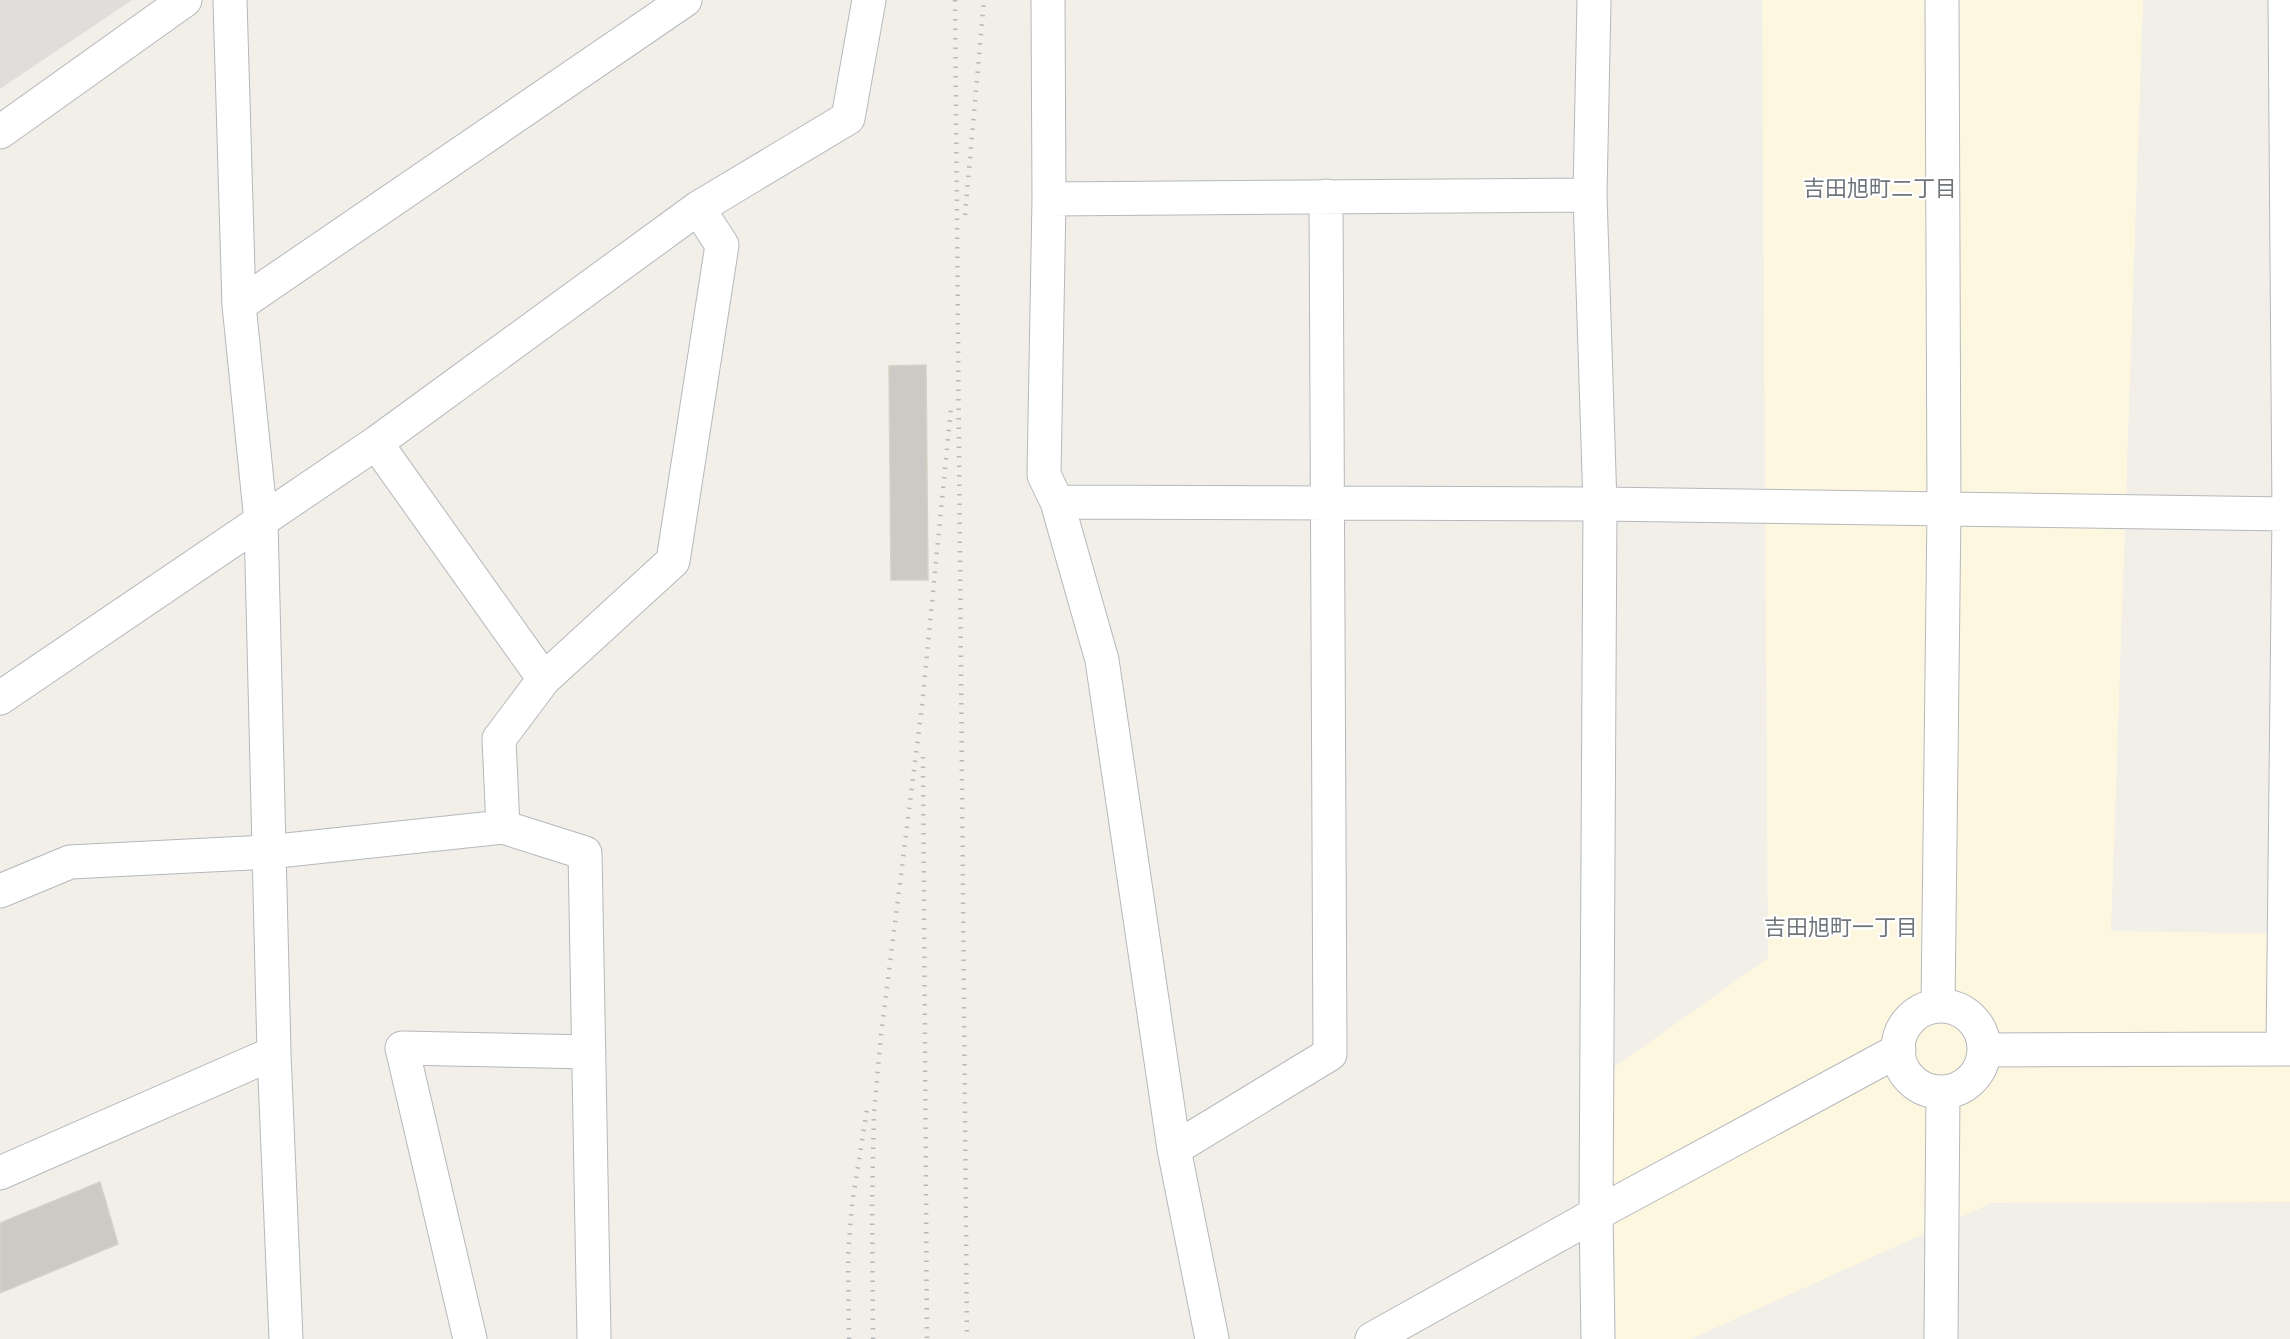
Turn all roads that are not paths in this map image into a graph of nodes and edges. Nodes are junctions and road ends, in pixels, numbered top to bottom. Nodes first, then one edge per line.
1 (184, 0) edge
2 (230, 0) edge
3 (685, 0) edge
4 (869, 0) edge
5 (1048, 0) edge
6 (1594, 0) edge
7 (1942, 0) edge
8 (2285, 0) edge
9 (0, 132) edge
10 (1590, 195) junction
11 (1326, 196) junction
12 (1049, 199) junction
13 (698, 208) junction
14 (239, 305) junction
15 (376, 443) junction
16 (1057, 502) junction
17 (1329, 503) junction
18 (1600, 504) junction
19 (1944, 510) junction
20 (2289, 514) edge
21 (261, 521) junction
22 (544, 679) junction
23 (0, 698) edge
24 (503, 827) junction
25 (268, 852) junction
26 (0, 891) edge
27 (1938, 1006) junction
28 (2286, 1049) edge
29 (1899, 1050) junction
30 (1984, 1050) junction
31 (589, 1052) junction
32 (274, 1053) junction
33 (1943, 1092) junction
34 (1174, 1149) junction
35 (0, 1173) edge
36 (1596, 1214) junction
37 (286, 1339) edge
38 (470, 1339) edge
39 (594, 1339) edge
40 (1212, 1339) edge
41 (1372, 1339) edge
42 (1598, 1339) edge
43 (1941, 1339) edge

1 - 9 street
2 - 14 street
3 - 14 street
4 - 13 street
5 - 12 street
6 - 10 street
7 - 19 street
8 - 20 street
10 - 11 street
10 - 18 street
11 - 12 street
11 - 17 street
12 - 16 street
13 - 15 street
13 - 22 street
14 - 21 street
15 - 21 street
15 - 22 street
16 - 17 street
16 - 34 street
17 - 18 street
17 - 34 street
18 - 19 street
18 - 36 street
19 - 20 street
19 - 27 street
20 - 28 street
21 - 23 street
21 - 25 street
22 - 24 street
24 - 25 street
24 - 31 street
25 - 26 street
25 - 32 street
27 - 29 street
27 - 30 street
28 - 30 street
29 - 33 street
29 - 36 street
30 - 33 street
31 - 38 street
31 - 39 street
32 - 35 street
32 - 37 street
33 - 43 street
34 - 40 street
36 - 41 street
36 - 42 street

